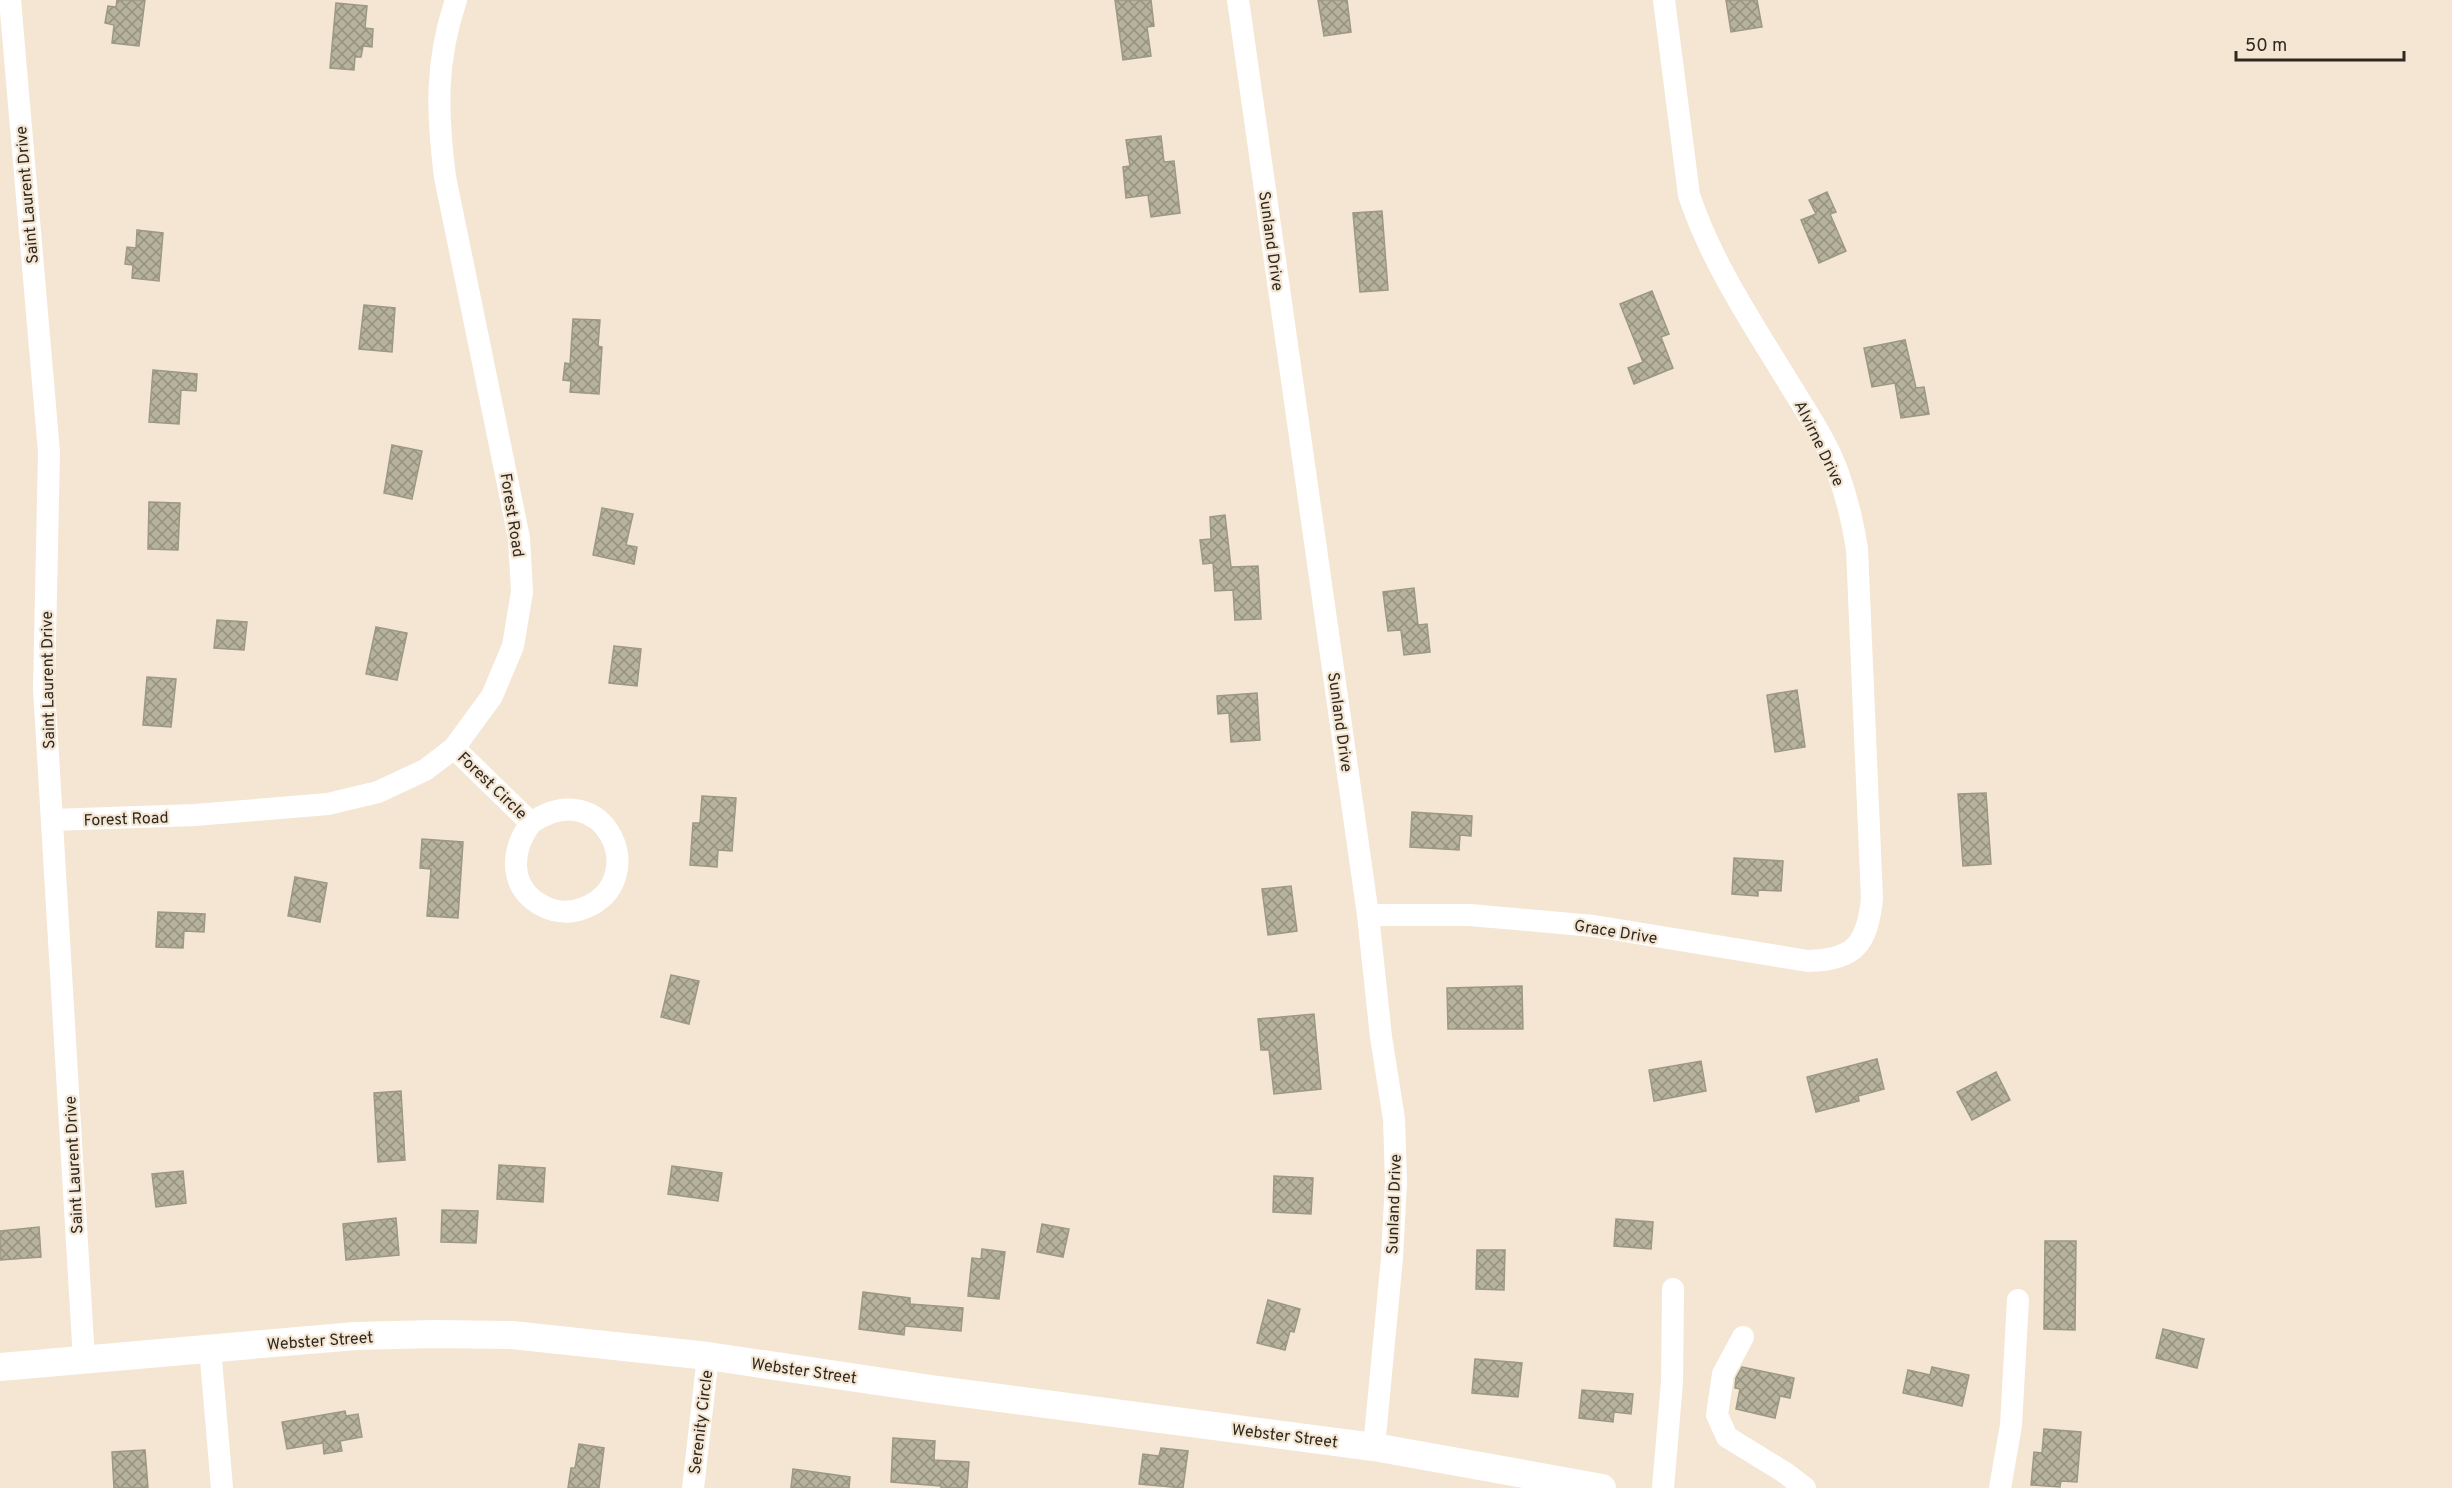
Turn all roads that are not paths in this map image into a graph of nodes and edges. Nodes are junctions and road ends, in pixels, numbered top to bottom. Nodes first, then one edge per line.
1 (10, 0) edge
2 (456, 0) edge
3 (1238, 0) edge
4 (1664, 0) edge
5 (454, 748) junction
6 (52, 820) junction
7 (531, 823) junction
8 (1368, 915) junction
9 (1858, 946) joint
10 (1673, 1289) dead end
11 (2018, 1300) dead end
12 (1743, 1337) dead end
13 (210, 1348) junction
14 (708, 1356) junction
15 (84, 1360) junction
16 (0, 1367) edge
17 (1374, 1447) junction
18 (222, 1488) edge
19 (693, 1488) edge
20 (1602, 1488) edge
21 (1663, 1488) edge
22 (1805, 1488) edge
23 (2000, 1488) edge

1 - 6 street, Saint Laurent Drive
2 - 5 street, Forest Road
3 - 8 street, Sunland Drive
4 - 9 street, Alvirne Drive
5 - 6 street, Forest Road
5 - 7 street, Forest Circle
6 - 15 street, Saint Laurent Drive
7 - 7 street, Forest Circle
8 - 9 street, Grace Drive
8 - 17 street, Sunland Drive
10 - 21 street
11 - 23 street
12 - 22 street
13 - 14 main road, Webster Street
13 - 15 main road, Webster Street
13 - 18 street
14 - 17 main road, Webster Street
14 - 19 street, Serenity Circle
15 - 16 main road, Webster Street
17 - 20 main road, Webster Street

